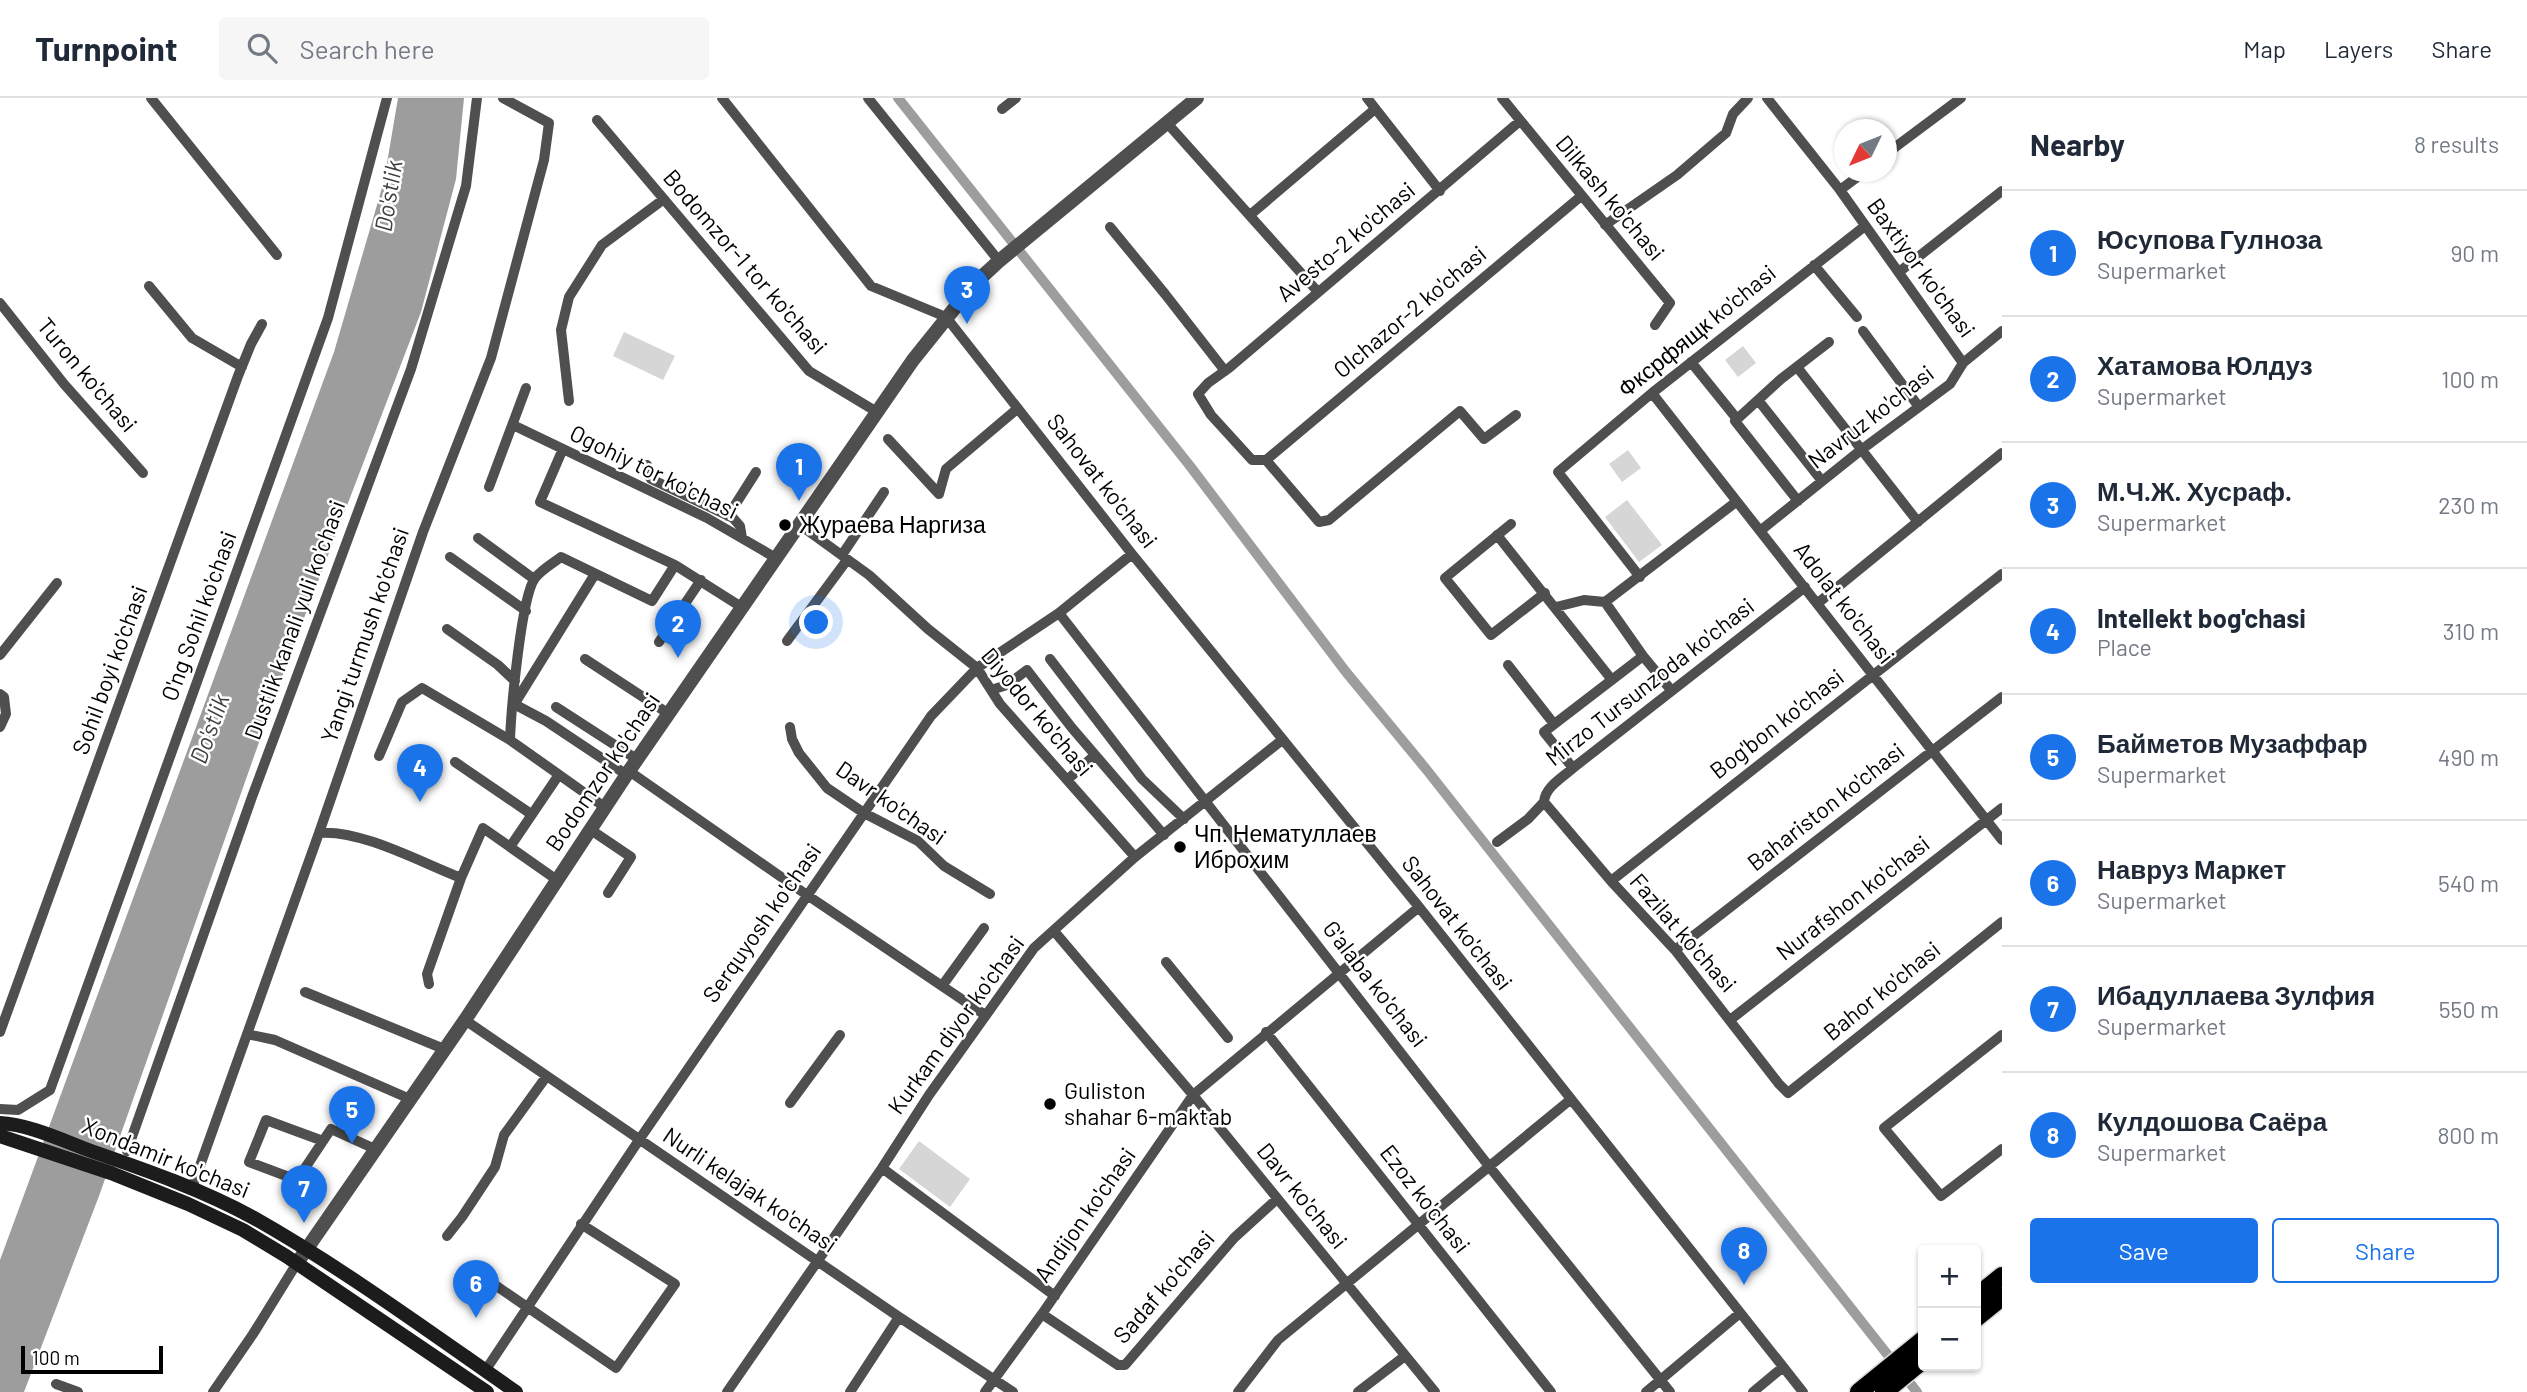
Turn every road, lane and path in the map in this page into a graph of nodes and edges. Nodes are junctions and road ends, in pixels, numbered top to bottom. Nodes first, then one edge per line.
1 (151, 98) edge
2 (387, 98) edge
3 (477, 98) edge
4 (503, 98) edge
5 (722, 98) edge
6 (868, 98) edge
7 (1016, 98) edge
8 (1197, 98) edge
9 (1367, 98) edge
10 (1502, 98) edge
11 (1748, 98) edge
12 (1767, 98) edge
13 (1961, 98) edge
14 (1002, 109) dead end
15 (1375, 109) junction
16 (597, 120) dead end
17 (1520, 121) junction
18 (1167, 122) junction
19 (1897, 146) edge
20 (1851, 182) edge
21 (1840, 190) junction
22 (1440, 191) junction
23 (2002, 191) edge
24 (1580, 197) junction
25 (664, 199) junction
26 (1250, 215) junction
27 (1605, 226) junction
28 (1865, 226) junction
29 (1110, 227) dead end
30 (277, 255) dead end
31 (1004, 258) junction
32 (1814, 265) junction
33 (1899, 272) junction
34 (149, 286) dead end
35 (1318, 292) junction
36 (0, 303) edge
37 (946, 317) junction
38 (1857, 317) dead end
39 (262, 324) dead end
40 (1654, 325) dead end
41 (1863, 331) dead end
42 (2002, 331) edge
43 (1829, 342) dead end
44 (1691, 362) junction
45 (1963, 363) junction
46 (242, 367) junction
47 (1797, 367) junction
48 (1225, 371) junction
49 (526, 388) dead end
50 (1651, 393) junction
51 (1758, 400) junction
52 (569, 401) dead end
53 (1919, 407) junction
54 (1017, 409) junction
55 (877, 412) junction
56 (1516, 415) dead end
57 (1736, 420) junction
58 (513, 425) junction
59 (888, 439) dead end
60 (1861, 450) junction
61 (562, 451) junction
62 (2002, 453) edge
63 (1266, 460) junction
64 (647, 465) dead end
65 (756, 472) dead end
66 (143, 473) dead end
67 (1822, 481) junction
68 (489, 487) dead end
69 (884, 492) dead end
70 (1797, 501) junction
71 (1736, 502) junction
72 (728, 516) junction
73 (1918, 522) junction
74 (1511, 524) dead end
75 (800, 525) junction
76 (1760, 531) junction
77 (1497, 535) junction
78 (478, 538) dead end
79 (742, 538) junction
80 (1132, 554) junction
81 (450, 557) dead end
82 (776, 558) junction
83 (844, 558) junction
84 (675, 565) junction
85 (595, 574) junction
86 (2002, 574) edge
87 (1640, 577) junction
88 (534, 579) junction
89 (701, 580) junction
90 (57, 583) dead end
91 (1805, 587) junction
92 (1545, 593) junction
93 (1605, 602) junction
94 (1818, 603) junction
95 (1556, 607) junction
96 (743, 608) junction
97 (526, 611) junction
98 (1059, 613) junction
99 (447, 629) dead end
100 (787, 641) dead end
101 (659, 642) dead end
102 (0, 655) edge
103 (1643, 656) junction
104 (585, 659) dead end
105 (1050, 660) dead end
106 (1508, 665) dead end
107 (977, 668) junction
108 (1874, 674) junction
109 (1612, 680) junction
110 (515, 681) junction
111 (991, 690) junction
112 (1671, 690) junction
113 (0, 694) edge
114 (2002, 697) edge
115 (513, 706) junction
116 (556, 706) dead end
117 (669, 714) junction
118 (1554, 724) junction
119 (0, 727) edge
120 (790, 727) dead end
121 (510, 740) junction
122 (1282, 740) junction
123 (1931, 751) junction
124 (379, 755) dead end
125 (1094, 755) junction
126 (455, 762) dead end
127 (631, 768) junction
128 (1573, 768) junction
129 (558, 776) junction
130 (1067, 780) junction
131 (1207, 801) junction
132 (1544, 803) junction
133 (606, 808) junction
134 (2002, 808) edge
135 (864, 813) junction
136 (531, 814) junction
137 (1184, 819) junction
138 (1987, 820) junction
139 (591, 830) junction
140 (319, 833) junction
141 (1164, 835) junction
142 (2002, 840) edge
143 (1497, 842) dead end
144 (510, 847) junction
145 (1135, 857) junction
146 (461, 878) junction
147 (557, 880) junction
148 (1611, 881) junction
149 (608, 893) dead end
150 (990, 894) dead end
151 (807, 895) junction
152 (1419, 907) junction
153 (2002, 922) edge
154 (984, 928) dead end
155 (1054, 931) junction
156 (1675, 950) junction
157 (1166, 962) dead end
158 (1340, 973) junction
159 (429, 984) dead end
160 (942, 986) junction
161 (305, 992) dead end
162 (985, 1015) junction
163 (465, 1020) junction
164 (1730, 1020) junction
165 (0, 1032) edge
166 (1266, 1032) junction
167 (247, 1034) junction
168 (840, 1035) dead end
169 (2002, 1035) edge
170 (1227, 1038) dead end
171 (444, 1049) junction
172 (546, 1077) junction
173 (1788, 1093) joint
174 (1193, 1095) junction
175 (410, 1099) junction
176 (1570, 1100) junction
177 (790, 1103) dead end
178 (0, 1109) edge
179 (0, 1123) edge
180 (0, 1136) edge
181 (639, 1140) junction
182 (323, 1141) junction
183 (375, 1149) junction
184 (2002, 1149) edge
185 (127, 1151) dead end
186 (1488, 1165) junction
187 (113, 1166) junction
188 (882, 1168) junction
189 (192, 1188) junction
190 (1277, 1199) junction
191 (1418, 1223) junction
192 (582, 1224) junction
193 (446, 1236) dead end
194 (306, 1250) junction
195 (818, 1261) junction
196 (297, 1263) junction
197 (479, 1274) dead end
198 (2002, 1276) edge
199 (1346, 1282) junction
200 (1981, 1293) edge
201 (1055, 1296) junction
202 (2002, 1297) edge
203 (527, 1307) junction
204 (1740, 1313) junction
205 (1042, 1314) junction
206 (1981, 1314) edge
207 (899, 1317) junction
208 (1918, 1355) edge
209 (1405, 1356) junction
210 (1783, 1367) junction
211 (485, 1371) junction
212 (994, 1379) junction
213 (1660, 1380) junction
214 (1889, 1382) edge
215 (56, 1384) dead end
216 (478, 1389) edge
217 (78, 1392) edge
218 (213, 1392) edge
219 (516, 1392) edge
220 (727, 1392) edge
221 (850, 1392) edge
222 (985, 1392) edge
223 (1013, 1392) edge
224 (1238, 1392) edge
225 (1358, 1392) edge
226 (1435, 1392) edge
227 (1551, 1392) edge
228 (1646, 1392) edge
229 (1670, 1392) edge
230 (1753, 1392) edge
231 (1803, 1392) edge
232 (1859, 1392) edge

1 - 30 street
2 - 178 street, O'ng Sohil ko'chasi
3 - 185 street, Dustlik kanali yuli ko'chasi
4 - 140 street, Yangi turmush ko'chasi
5 - 37 street
6 - 31 street
7 - 14 street
8 - 18 street
9 - 15 street
10 - 17 street, Dilkash ko'chasi
11 - 27 street
12 - 21 street, Baxtiyor ko'chasi
13 - 19 street
15 - 22 street
15 - 26 street
16 - 25 street, Bodomzor-1 tor ko'chasi
17 - 22 street, Avesto-2 ko'chasi
17 - 24 street, Dilkash ko'chasi
18 - 26 street
18 - 31 street, Bodomzor ko'chasi
20 - 21 street
21 - 28 street, Baxtiyor ko'chasi
22 - 35 street, Avesto-2 ko'chasi
23 - 33 street
24 - 27 street, Dilkash ko'chasi
24 - 63 street, Olchazor-2 ko'chasi
25 - 52 street
25 - 55 street, Bodomzor-1 tor ko'chasi
26 - 35 street
27 - 40 street, Dilkash ko'chasi
28 - 32 street, Фксрфящк ko'chasi
28 - 33 street, Baxtiyor ko'chasi
29 - 48 street
31 - 37 street, Bodomzor ko'chasi
32 - 38 street
32 - 44 street, Фксрфящк ko'chasi
33 - 45 street, Baxtiyor ko'chasi
34 - 46 street
35 - 48 street, Avesto-2 ko'chasi
36 - 66 street, Turon ko'chasi
37 - 54 street, Sahovat ko'chasi
37 - 55 street, Bodomzor ko'chasi
39 - 46 street, Sohil boyi ko'chasi
41 - 53 street
42 - 45 street, Navruz ko'chasi
43 - 47 street
44 - 50 street, Фксрфящк ko'chasi
44 - 57 street
45 - 53 street, Navruz ko'chasi
46 - 165 street, Sohil boyi ko'chasi
47 - 51 street
47 - 60 street
48 - 63 street, Avesto-2 ko'chasi
49 - 58 street
50 - 71 street, Adolat ko'chasi
50 - 87 street, Фксрфящк ko'chasi
51 - 57 street
51 - 67 street
53 - 60 street, Navruz ko'chasi
54 - 59 street
54 - 80 street, Sahovat ko'chasi
55 - 75 street, Bodomzor ko'chasi
56 - 63 street
57 - 70 street
58 - 61 street, Ogohiy tor ko'chasi
58 - 68 street
60 - 67 street, Navruz ko'chasi
60 - 73 street
61 - 79 street, Ogohiy tor ko'chasi
61 - 84 street
62 - 73 street
64 - 72 street
65 - 72 street
67 - 70 street, Navruz ko'chasi
69 - 83 street
70 - 76 street, Navruz ko'chasi
71 - 76 street, Adolat ko'chasi
71 - 87 street
72 - 79 street
73 - 94 street
74 - 77 street
75 - 82 street, Bodomzor ko'chasi
75 - 83 street, Diyodor ko'chasi
76 - 91 street, Adolat ko'chasi
77 - 92 street
77 - 92 street
78 - 88 street
79 - 82 street, Ogohiy tor ko'chasi
80 - 98 street, Serquyosh ko'chasi
80 - 122 street, Sahovat ko'chasi
81 - 97 street
82 - 96 street, Bodomzor ko'chasi
83 - 100 street
83 - 107 street, Diyodor ko'chasi
84 - 85 street
84 - 89 street
85 - 88 street
85 - 115 street
86 - 108 street, Bog'bon ko'chasi
87 - 93 street
88 - 97 street
89 - 96 street
89 - 101 street
90 - 102 street
91 - 94 street, Adolat ko'chasi
91 - 112 street, Mirzo Tursunzoda ko'chasi
92 - 95 street
93 - 95 street
93 - 103 street
94 - 108 street, Adolat ko'chasi
95 - 109 street
96 - 117 street, Bodomzor ko'chasi
97 - 110 street
98 - 107 street, Serquyosh ko'chasi
98 - 131 street, G'alaba ko'chasi
99 - 110 street
103 - 109 street
103 - 112 street
104 - 117 street
105 - 137 street
106 - 118 street
107 - 111 street, Diyodor ko'chasi
107 - 135 street, Serquyosh ko'chasi
108 - 123 street, Adolat ko'chasi
108 - 148 street, Bog'bon ko'chasi
109 - 118 street
110 - 115 street
111 - 125 street
111 - 130 street, Diyodor ko'chasi
112 - 128 street, Mirzo Tursunzoda ko'chasi
113 - 119 street
114 - 123 street, Bahariston ko'chasi
115 - 121 street
115 - 127 street
116 - 127 street
117 - 127 street, Bodomzor ko'chasi
118 - 128 street
120 - 135 street, Davr ko'chasi
121 - 124 street
121 - 129 street
122 - 131 street, Kurkam diyor ko'chasi
122 - 152 street, Sahovat ko'chasi
123 - 138 street, Adolat ko'chasi
123 - 156 street, Bahariston ko'chasi
125 - 130 street
125 - 141 street
126 - 136 street
127 - 133 street, Bodomzor ko'chasi
127 - 151 street
128 - 132 street, Mirzo Tursunzoda ko'chasi
129 - 133 street
129 - 136 street
130 - 145 street, Diyodor ko'chasi
131 - 137 street, Kurkam diyor ko'chasi
131 - 158 street, G'alaba ko'chasi
132 - 143 street, Mirzo Tursunzoda ko'chasi
132 - 148 street, Fazilat ko'chasi
133 - 139 street, Bodomzor ko'chasi
134 - 138 street, Nurafshon ko'chasi
135 - 150 street, Davr ko'chasi
135 - 151 street, Serquyosh ko'chasi
136 - 144 street
137 - 141 street, Kurkam diyor ko'chasi
138 - 142 street, Adolat ko'chasi
138 - 164 street, Nurafshon ko'chasi
139 - 147 street, Bodomzor ko'chasi
139 - 149 street
140 - 146 street
140 - 167 street, Yangi turmush ko'chasi
141 - 145 street, Kurkam diyor ko'chasi
144 - 146 street
144 - 147 street
145 - 155 street, Kurkam diyor ko'chasi
146 - 159 street
147 - 163 street, Bodomzor ko'chasi
148 - 156 street, Fazilat ko'chasi
151 - 160 street
151 - 181 street, Serquyosh ko'chasi
152 - 158 street, Andijon ko'chasi
152 - 176 street, Sahovat ko'chasi
153 - 173 street, Bahor ko'chasi
154 - 160 street
155 - 162 street, Kurkam diyor ko'chasi
155 - 174 street, Davr ko'chasi
156 - 164 street, Fazilat ko'chasi
157 - 170 street
158 - 166 street, Andijon ko'chasi
158 - 186 street, G'alaba ko'chasi
160 - 162 street
161 - 171 street
162 - 188 street, Kurkam diyor ko'chasi
163 - 171 street, Bodomzor ko'chasi
163 - 172 street, Nurli kelajak ko'chasi
164 - 173 street, Fazilat ko'chasi
166 - 174 street, Andijon ko'chasi
166 - 191 street, Ezoz ko'chasi
167 - 175 street
167 - 189 street, Yangi turmush ko'chasi
168 - 177 street
169 - 184 street
171 - 175 street, Bodomzor ko'chasi
172 - 181 street, Nurli kelajak ko'chasi
172 - 193 street
174 - 190 street, Davr ko'chasi
174 - 201 street, Andijon ko'chasi
175 - 183 street, Bodomzor ko'chasi
176 - 186 street
176 - 204 street, Sahovat ko'chasi
179 - 187 main road, Xondamir ko'chasi
180 - 187 main road, Xondamir ko'chasi
181 - 192 street, Serquyosh ko'chasi
181 - 195 street, Nurli kelajak ko'chasi
182 - 182 street
182 - 183 street
183 - 194 street, Bodomzor ko'chasi
186 - 191 street
186 - 213 street, G'alaba ko'chasi
187 - 189 main road, Xondamir ko'chasi
187 - 196 main road, Xondamir ko'chasi
188 - 195 street, Kurkam diyor ko'chasi
188 - 201 street
189 - 194 main road, Xondamir ko'chasi
190 - 199 street, Davr ko'chasi
190 - 205 street, Sadaf ko'chasi
191 - 199 street
191 - 227 street, Ezoz ko'chasi
192 - 203 street, Serquyosh ko'chasi
192 - 203 street
194 - 196 street, Bodomzor ko'chasi
194 - 211 main road, Xondamir ko'chasi
195 - 207 street, Nurli kelajak ko'chasi
195 - 220 street, Kurkam diyor ko'chasi
196 - 216 main road, Xondamir ko'chasi
196 - 218 street
197 - 203 street
198 - 200 main road
199 - 209 street, Davr ko'chasi
199 - 224 street
201 - 205 street, Andijon ko'chasi
202 - 206 main road
203 - 211 street, Serquyosh ko'chasi
204 - 210 street, Sahovat ko'chasi
204 - 213 street
205 - 212 street, Andijon ko'chasi
207 - 212 street, Nurli kelajak ko'chasi
207 - 221 street
208 - 214 main road
209 - 225 street
209 - 226 street, Davr ko'chasi
210 - 230 street
210 - 231 street, Sahovat ko'chasi
211 - 219 main road, Xondamir ko'chasi
212 - 222 street, Andijon ko'chasi
212 - 223 street, Nurli kelajak ko'chasi
213 - 228 street
213 - 229 street, G'alaba ko'chasi
214 - 232 main road
215 - 217 street

